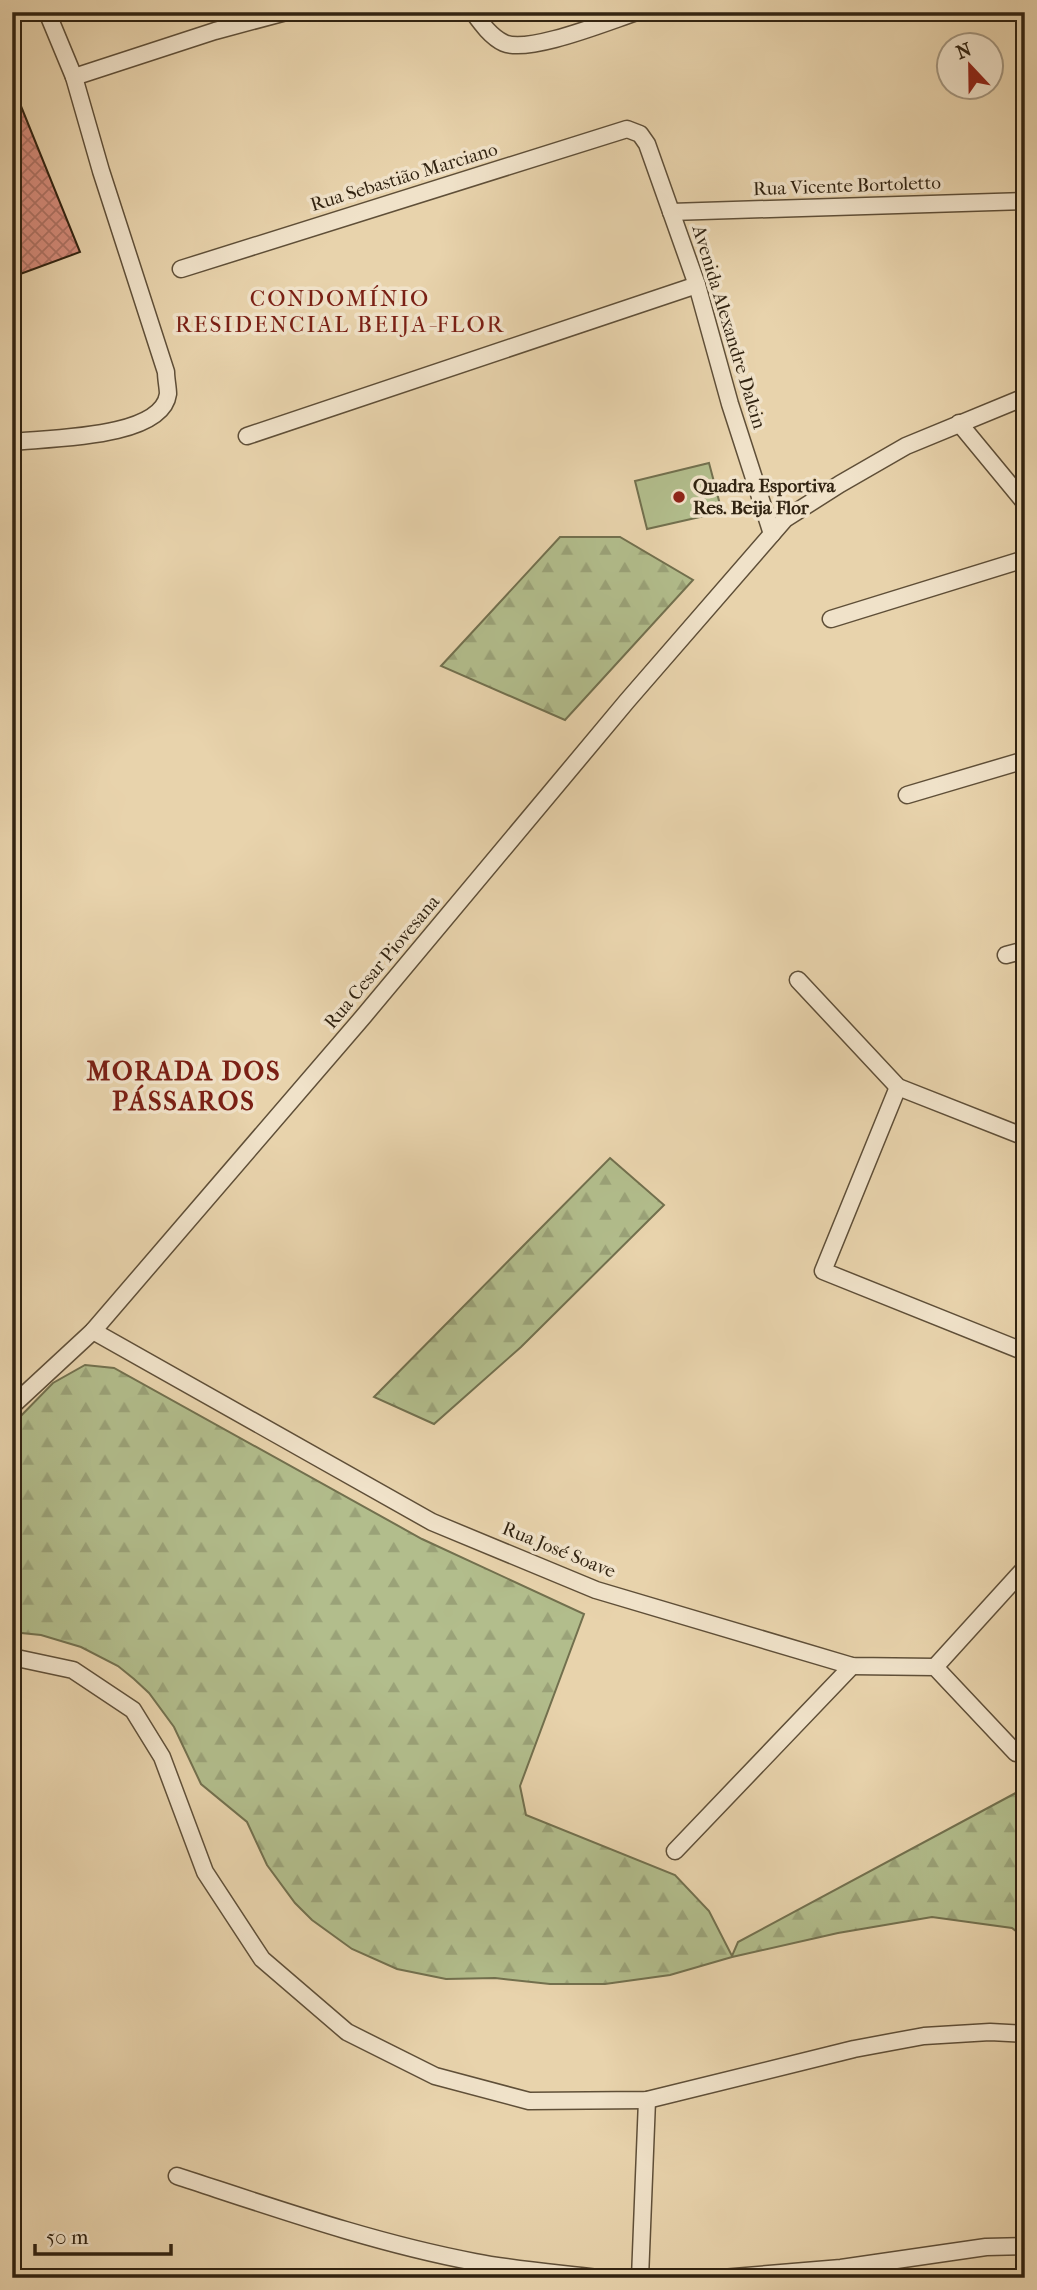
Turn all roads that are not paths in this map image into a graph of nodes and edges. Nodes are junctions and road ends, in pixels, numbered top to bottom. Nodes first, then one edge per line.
1 (47, 12) edge
2 (286, 12) edge
3 (472, 12) edge
4 (636, 12) edge
5 (74, 77) junction
6 (640, 134) joint
7 (1025, 201) edge
8 (671, 212) junction
9 (181, 269) dead end
10 (697, 285) junction
11 (1025, 397) edge
12 (959, 423) junction
13 (247, 436) dead end
14 (12, 442) edge
15 (1025, 503) edge
16 (772, 534) junction
17 (1025, 558) edge
18 (831, 619) dead end
19 (1025, 760) edge
20 (907, 795) dead end
21 (1025, 950) edge
22 (1006, 955) dead end
23 (798, 980) dead end
24 (898, 1087) junction
25 (1025, 1137) edge
26 (93, 1331) junction
27 (1025, 1352) edge
28 (12, 1406) edge
29 (1025, 1568) edge
30 (12, 1657) edge
31 (852, 1667) junction
32 (935, 1667) junction
33 (1016, 1753) dead end
34 (675, 1851) dead end
35 (1025, 2034) edge
36 (647, 2100) junction
37 (177, 2176) dead end
38 (1025, 2246) edge
39 (598, 2278) edge
40 (640, 2278) edge
41 (722, 2278) edge

1 - 5 street
2 - 5 street
3 - 4 street
5 - 14 street
6 - 8 street, Avenida Alexandre Dalcin
6 - 9 street, Rua Sebastião Marciano
7 - 8 street, Rua Vicente Bortoletto
8 - 10 street, Avenida Alexandre Dalcin
10 - 13 street
10 - 16 street, Avenida Alexandre Dalcin
11 - 12 street, Rua Cesar Piovesana
12 - 15 street
12 - 16 street, Rua Cesar Piovesana
16 - 26 street, Rua Cesar Piovesana
17 - 18 street
19 - 20 street
21 - 22 street
23 - 24 street
24 - 25 street
24 - 27 street
26 - 28 street, Rua Cesar Piovesana
26 - 31 street, Rua José Soave
29 - 32 street
30 - 36 street
31 - 32 street, Rua José Soave
31 - 34 street
32 - 33 street
35 - 36 street
36 - 40 street
37 - 39 street
38 - 41 street

